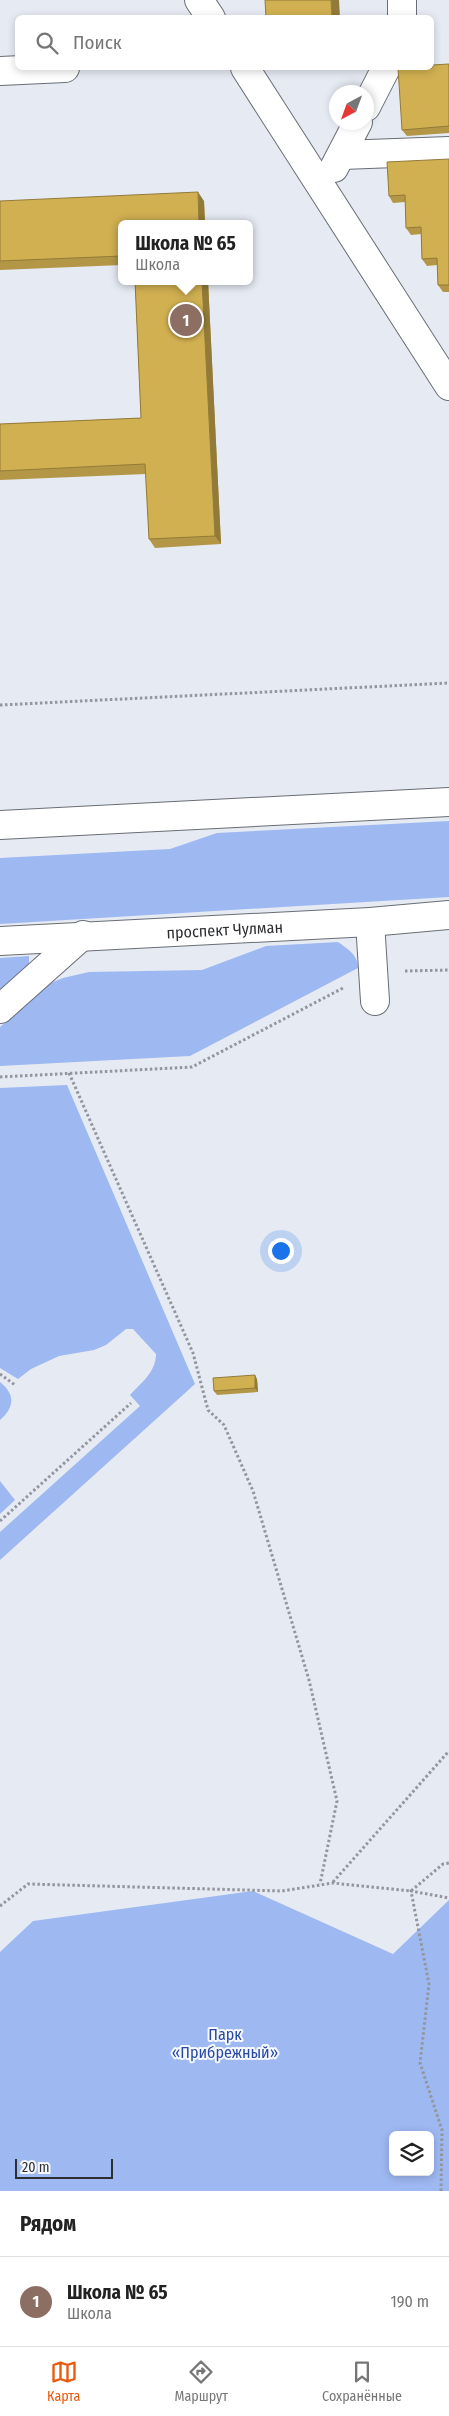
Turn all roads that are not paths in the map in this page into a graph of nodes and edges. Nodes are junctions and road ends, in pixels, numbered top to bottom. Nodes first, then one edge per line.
1 (199, 0) edge
2 (402, 0) edge
3 (209, 15) edge
4 (402, 15) edge
5 (22, 70) edge
6 (246, 70) edge
7 (385, 70) edge
8 (0, 71) edge
9 (374, 91) edge
10 (354, 130) edge
11 (449, 151) edge
12 (342, 155) junction
13 (322, 189) junction
14 (449, 386) edge
15 (449, 802) edge
16 (0, 825) edge
17 (447, 917) edge
18 (370, 922) junction
19 (83, 935) junction
20 (0, 941) edge
21 (375, 1001) dead end
22 (0, 1008) edge

1 - 3 main road
2 - 4 main road
5 - 8 main road
6 - 13 main road
7 - 9 main road
10 - 12 main road
11 - 12 main road
12 - 13 main road
13 - 14 main road
15 - 16 main road
17 - 18 main road, проспект Чулман
18 - 19 main road, проспект Чулман
18 - 21 main road
19 - 20 main road, проспект Чулман
19 - 22 main road

